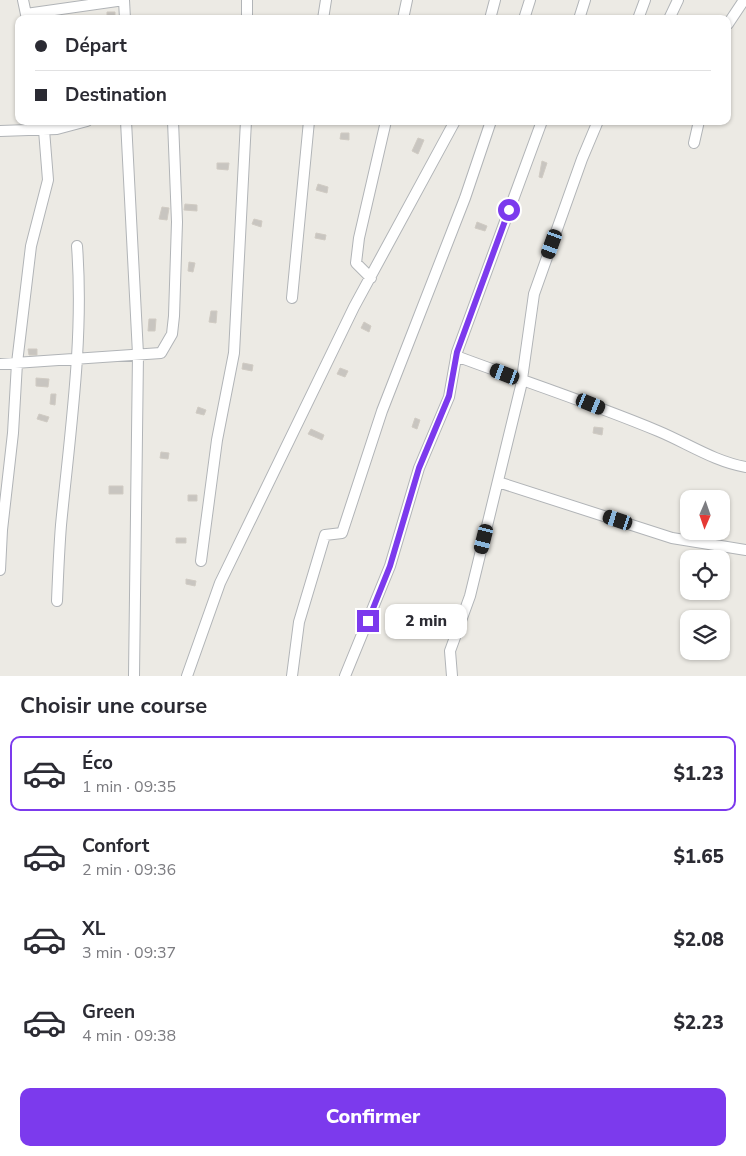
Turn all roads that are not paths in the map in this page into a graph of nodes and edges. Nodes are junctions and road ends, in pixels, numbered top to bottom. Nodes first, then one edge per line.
1 (23, 0) edge
2 (124, 0) edge
3 (247, 0) edge
4 (326, 0) edge
5 (407, 0) edge
6 (495, 0) edge
7 (530, 0) edge
8 (585, 0) edge
9 (645, 0) edge
10 (678, 0) edge
11 (744, 0) edge
12 (73, 3) edge
13 (27, 15) edge
14 (31, 15) edge
15 (125, 15) edge
16 (247, 15) edge
17 (324, 15) edge
18 (405, 15) edge
19 (491, 15) edge
20 (525, 15) edge
21 (580, 15) edge
22 (639, 15) edge
23 (672, 15) edge
24 (731, 20) edge
25 (42, 125) edge
26 (126, 125) edge
27 (173, 125) edge
28 (246, 125) edge
29 (309, 125) edge
30 (385, 125) edge
31 (453, 125) edge
32 (490, 125) edge
33 (541, 125) edge
34 (596, 125) edge
35 (698, 125) edge
36 (0, 131) edge
37 (694, 142) dead end
38 (78, 246) dead end
39 (371, 278) junction
40 (292, 298) dead end
41 (138, 354) junction
42 (456, 356) junction
43 (77, 359) junction
44 (17, 363) junction
45 (0, 364) edge
46 (522, 380) junction
47 (746, 467) edge
48 (498, 482) junction
49 (746, 550) edge
50 (201, 561) dead end
51 (0, 570) edge
52 (57, 601) dead end
53 (134, 676) edge
54 (187, 676) edge
55 (292, 676) edge
56 (345, 676) edge
57 (452, 676) edge

1 - 13 street
2 - 12 street
2 - 15 street
3 - 16 street
4 - 17 street
5 - 18 street
6 - 19 street
7 - 20 street
8 - 21 street
9 - 22 street
10 - 23 street
11 - 24 street
12 - 14 street
25 - 36 street
25 - 44 street
26 - 41 street
27 - 41 street
28 - 50 street
29 - 40 street
30 - 39 street
31 - 39 street
32 - 55 street
33 - 42 street
34 - 46 street
35 - 37 street
38 - 43 street
39 - 54 street
41 - 43 street
41 - 53 street
42 - 46 street
42 - 56 street
43 - 44 street
43 - 52 street
44 - 45 street
44 - 51 street
46 - 47 street
46 - 48 street
48 - 49 street
48 - 57 street

